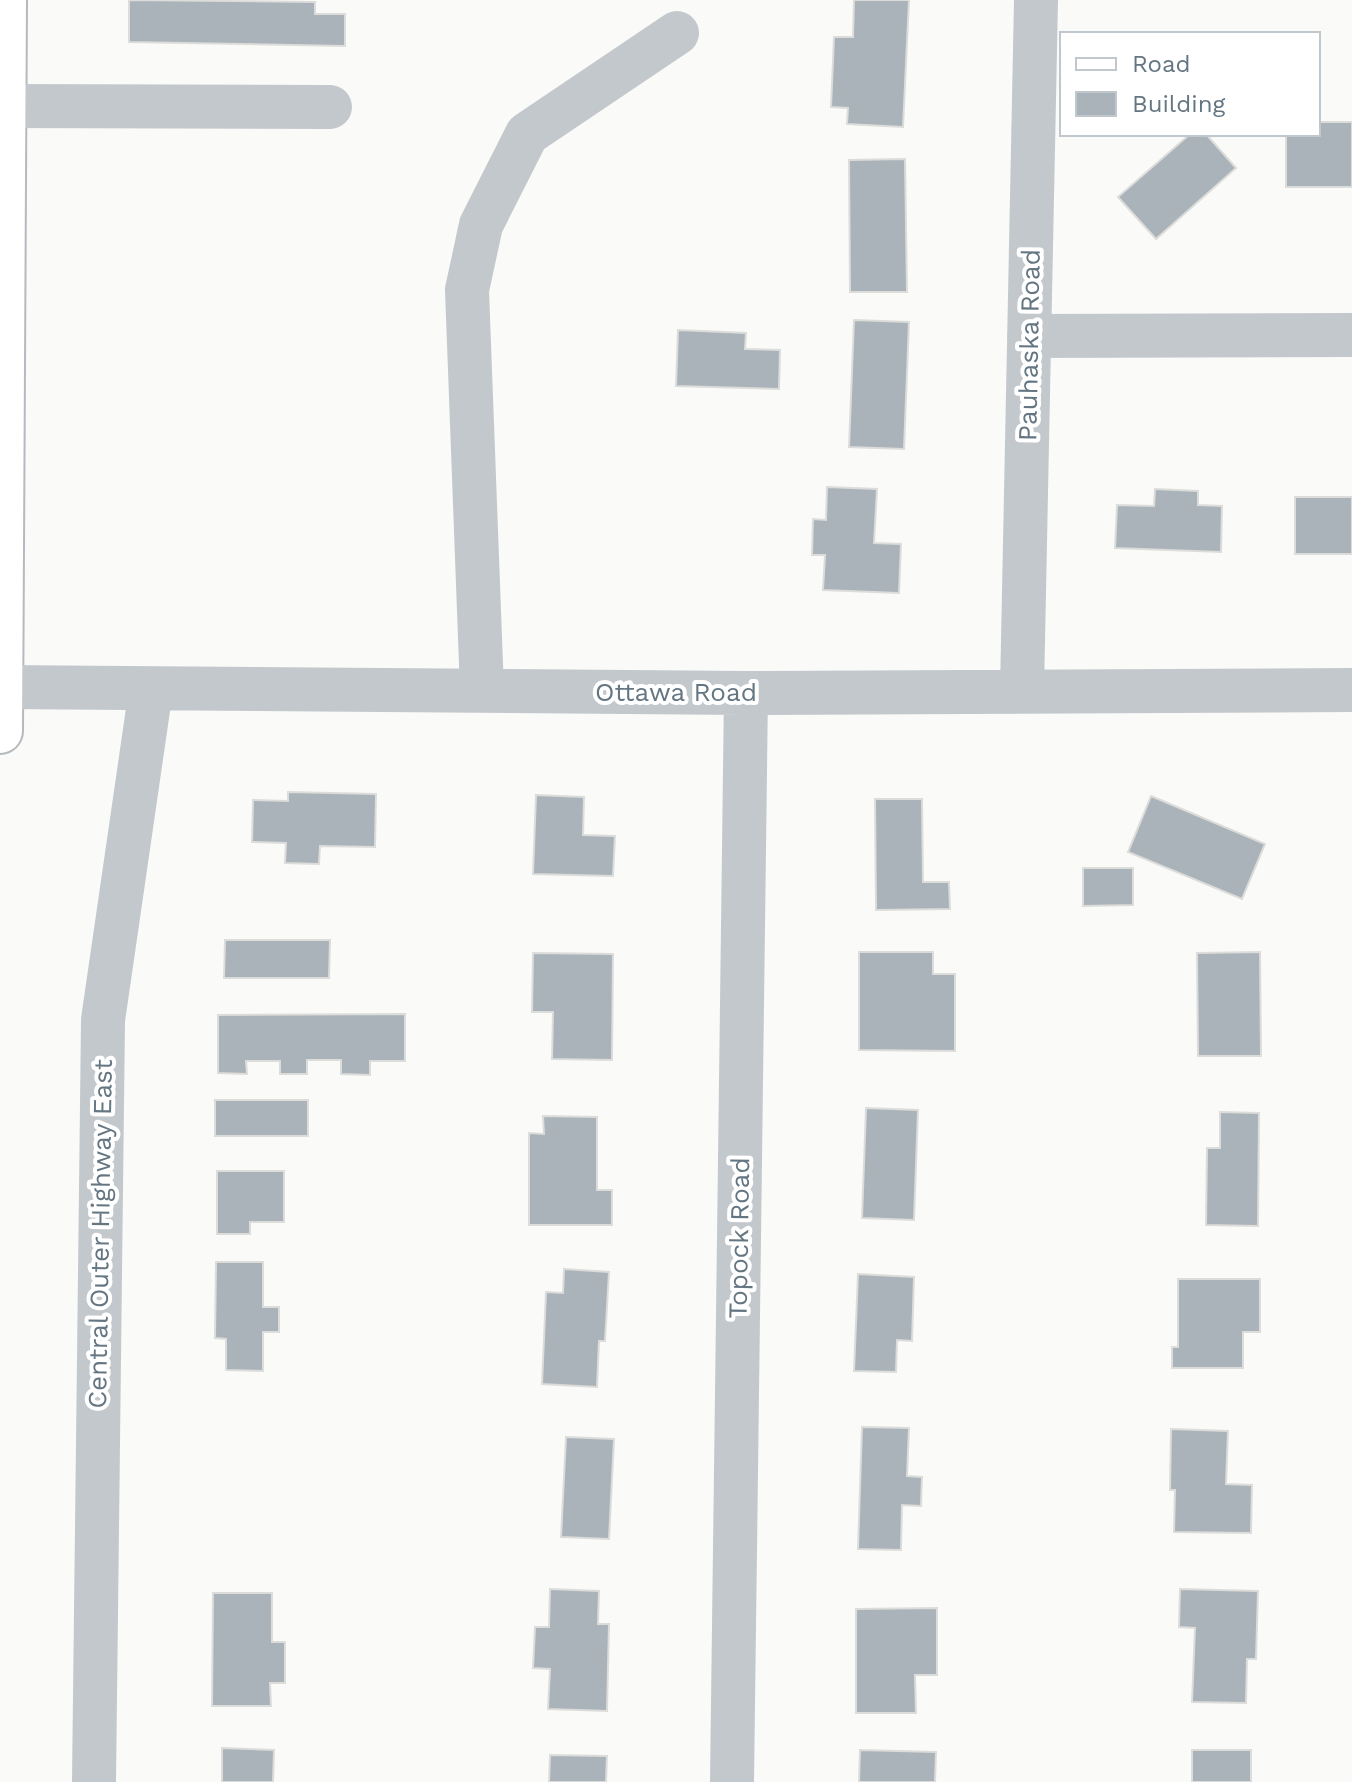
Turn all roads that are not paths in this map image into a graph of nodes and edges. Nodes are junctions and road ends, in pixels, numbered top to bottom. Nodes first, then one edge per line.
1 (4, 0) edge
2 (1036, 0) edge
3 (677, 33) dead end
4 (3, 106) junction
5 (330, 107) dead end
6 (1352, 335) edge
7 (1029, 336) junction
8 (0, 687) edge
9 (151, 689) junction
10 (1022, 690) junction
11 (1352, 690) edge
12 (482, 691) junction
13 (746, 693) junction
14 (0, 731) edge
15 (94, 1782) edge
16 (732, 1782) edge

1 - 4 main road
2 - 7 street, Pauhaska Road
3 - 12 street
4 - 5 street
4 - 8 main road
6 - 7 street
7 - 10 street, Pauhaska Road
8 - 9 street, Ottawa Road
8 - 14 main road
9 - 12 street, Ottawa Road
9 - 15 street, Central Outer Highway East
10 - 11 street, Ottawa Road
10 - 13 street, Ottawa Road
12 - 13 street, Ottawa Road
13 - 16 street, Topock Road

